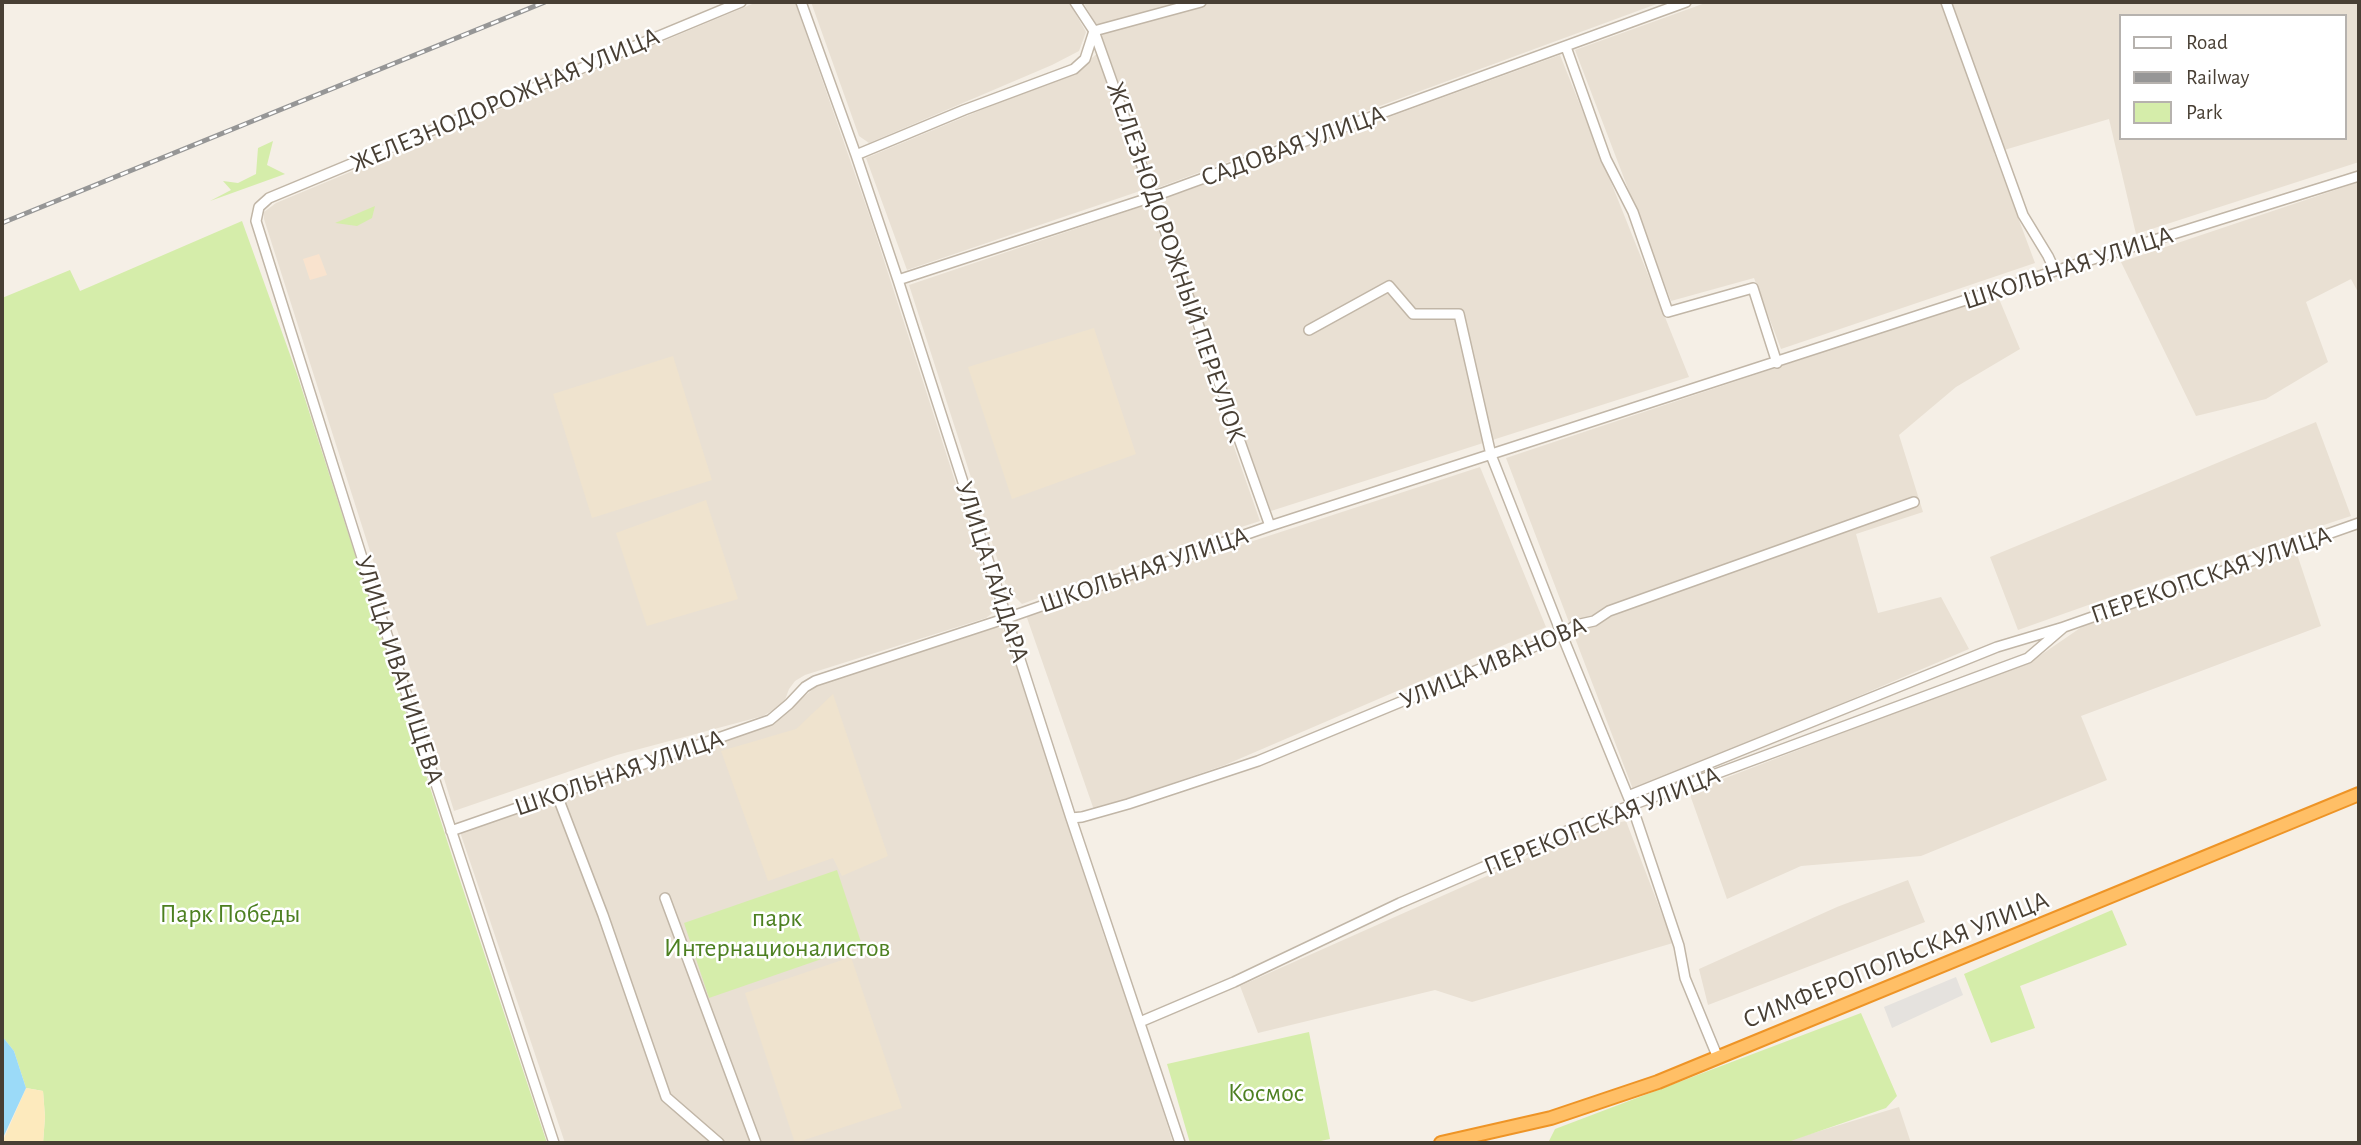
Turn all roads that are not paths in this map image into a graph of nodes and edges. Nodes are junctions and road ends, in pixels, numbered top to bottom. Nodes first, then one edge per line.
1 (741, 2) edge
2 (801, 2) edge
3 (1075, 2) edge
4 (1201, 2) edge
5 (1686, 2) edge
6 (1946, 2) edge
7 (1094, 30) junction
8 (1566, 47) junction
9 (856, 155) junction
10 (2359, 176) edge
11 (1152, 197) junction
12 (269, 198) joint
13 (2055, 271) junction
14 (898, 280) junction
15 (1309, 330) dead end
16 (1777, 363) junction
17 (1491, 455) junction
18 (1914, 502) dead end
19 (2359, 523) edge
20 (1270, 526) junction
21 (1007, 618) junction
22 (2063, 627) junction
23 (1562, 635) junction
24 (2359, 794) edge
25 (557, 795) junction
26 (1628, 796) junction
27 (1632, 806) junction
28 (1071, 818) junction
29 (452, 831) junction
30 (666, 898) dead end
31 (1140, 1022) junction
32 (1718, 1058) junction
33 (554, 1143) edge
34 (719, 1143) edge
35 (756, 1143) edge
36 (1180, 1143) edge
37 (1441, 1143) edge

1 - 12 street, ЖЕЛЕЗНОДОРОЖНАЯ УЛИЦА
2 - 9 street, УЛИЦА ГАЙДАРА
3 - 7 street, ЖЕЛЕЗНОДОРОЖНЫЙ ПЕРЕУЛОК
4 - 7 street
5 - 8 street, САДОВАЯ УЛИЦА
6 - 13 street
7 - 9 street
7 - 11 street, ЖЕЛЕЗНОДОРОЖНЫЙ ПЕРЕУЛОК
8 - 11 street, САДОВАЯ УЛИЦА
8 - 16 street
9 - 14 street, УЛИЦА ГАЙДАРА
10 - 13 street, ШКОЛЬНАЯ УЛИЦА
11 - 14 street, САДОВАЯ УЛИЦА
11 - 20 street, ЖЕЛЕЗНОДОРОЖНЫЙ ПЕРЕУЛОК
12 - 29 street, УЛИЦА ИВАНИЩЕВА
13 - 16 street, ШКОЛЬНАЯ УЛИЦА
14 - 21 street, УЛИЦА ГАЙДАРА
15 - 17 street
16 - 17 street, ШКОЛЬНАЯ УЛИЦА
17 - 20 street, ШКОЛЬНАЯ УЛИЦА
17 - 23 street
18 - 23 street, УЛИЦА ИВАНОВА
19 - 22 street, ПЕРЕКОПСКАЯ УЛИЦА
20 - 21 street, ШКОЛЬНАЯ УЛИЦА
21 - 25 street, ШКОЛЬНАЯ УЛИЦА
21 - 28 street, УЛИЦА ГАЙДАРА
22 - 26 street, ПЕРЕКОПСКАЯ УЛИЦА
22 - 27 street, ПЕРЕКОПСКАЯ УЛИЦА
23 - 26 street
23 - 28 street, УЛИЦА ИВАНОВА
24 - 32 highway, СИМФЕРОПОЛЬСКАЯ УЛИЦА
25 - 29 street, ШКОЛЬНАЯ УЛИЦА
25 - 34 street
26 - 27 street
27 - 31 street, ПЕРЕКОПСКАЯ УЛИЦА
27 - 32 street
28 - 31 street, УЛИЦА ГАЙДАРА
29 - 33 street, УЛИЦА ИВАНИЩЕВА
30 - 35 street
31 - 36 street, УЛИЦА ГАЙДАРА
32 - 37 highway, СИМФЕРОПОЛЬСКАЯ УЛИЦА

